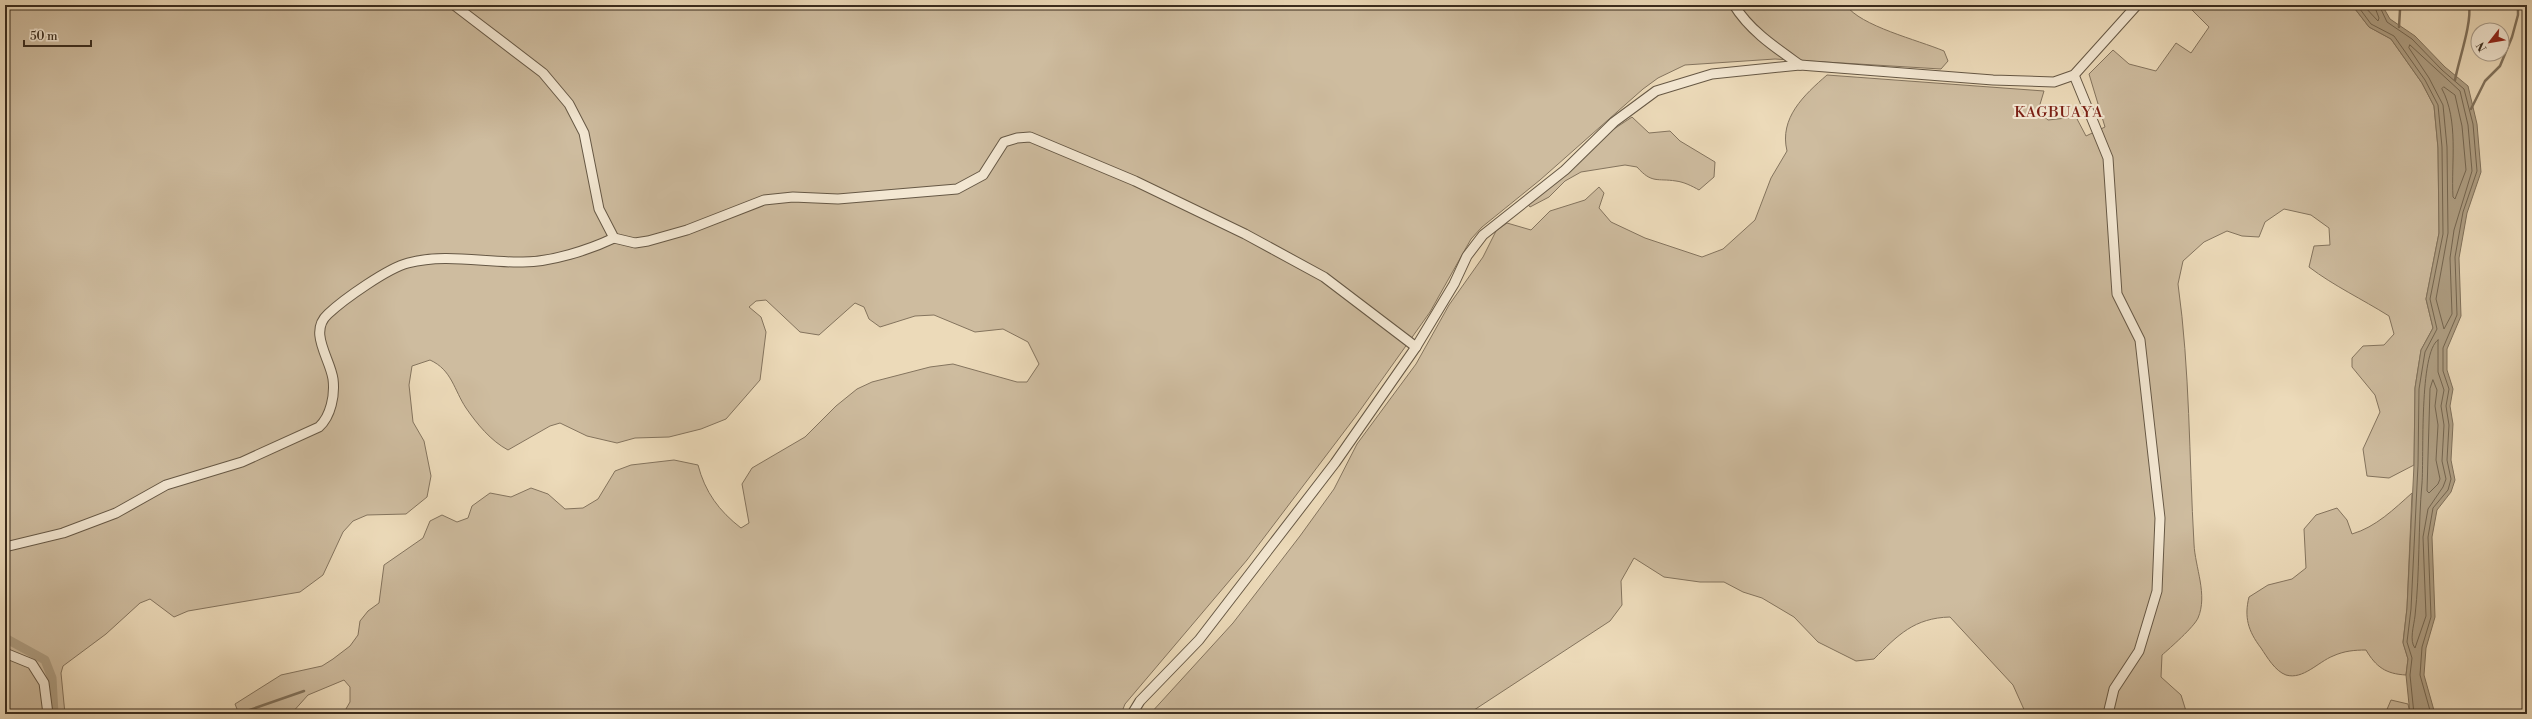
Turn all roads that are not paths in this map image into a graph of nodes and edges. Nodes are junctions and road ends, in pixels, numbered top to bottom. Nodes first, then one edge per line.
1 (454, 5) edge
2 (1734, 5) edge
3 (2133, 7) edge
4 (1800, 65) junction
5 (2074, 75) junction
6 (614, 238) junction
7 (1416, 347) junction
8 (5, 547) edge
9 (5, 653) edge
10 (48, 714) edge
11 (1132, 714) edge
12 (2108, 714) edge

1 - 6 street
2 - 4 street
3 - 5 street
4 - 5 street
4 - 7 street
5 - 12 street
6 - 7 street
6 - 8 street
7 - 11 street
9 - 10 street

